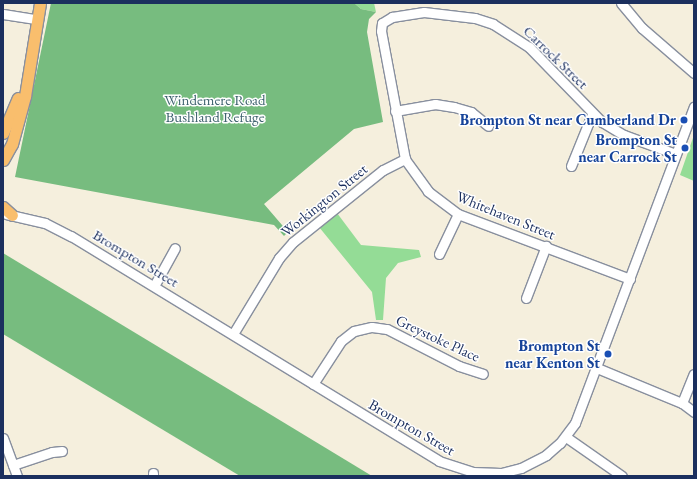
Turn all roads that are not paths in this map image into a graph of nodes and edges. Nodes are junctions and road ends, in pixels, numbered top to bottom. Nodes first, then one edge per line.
1 (40, 3) edge
2 (621, 3) edge
3 (3, 14) edge
4 (36, 19) junction
5 (382, 23) joint
6 (694, 72) edge
7 (26, 79) junction
8 (694, 107) edge
9 (395, 111) junction
10 (592, 114) junction
11 (488, 126) dead end
12 (3, 133) edge
13 (676, 154) junction
14 (405, 159) junction
15 (3, 160) edge
16 (571, 166) dead end
17 (3, 207) edge
18 (7, 214) edge
19 (458, 214) junction
20 (546, 246) junction
21 (175, 248) dead end
22 (439, 254) dead end
23 (630, 279) junction
24 (154, 286) junction
25 (526, 298) dead end
26 (233, 334) junction
27 (597, 368) junction
28 (483, 374) dead end
29 (694, 374) edge
30 (313, 384) junction
31 (682, 403) junction
32 (694, 412) edge
33 (566, 437) junction
34 (3, 438) edge
35 (62, 452) dead end
36 (13, 465) junction
37 (502, 474) edge
38 (17, 476) edge
39 (622, 476) edge

1 - 4 main road
2 - 6 street
3 - 4 street
4 - 7 main road
5 - 9 street, Whitehaven Street
5 - 10 street, Carrock Street
7 - 12 main road
7 - 15 main road
8 - 13 street, Brompton Street
9 - 11 street
9 - 14 street, Whitehaven Street
10 - 13 street, Carrock Street
10 - 16 street
13 - 23 street, Brompton Street
14 - 19 street, Whitehaven Street
14 - 26 street, Workington Street
17 - 18 main road
18 - 24 street, Brompton Street
19 - 20 street, Whitehaven Street
19 - 22 street
20 - 23 street, Whitehaven Street
20 - 25 street
21 - 24 street
23 - 27 street, Brompton Street
24 - 26 street, Brompton Street
26 - 30 street, Brompton Street
27 - 31 street
27 - 33 street, Brompton Street
28 - 30 street, Greystoke Place
29 - 31 street
30 - 37 street, Brompton Street
31 - 32 street
33 - 37 street, Brompton Street
33 - 39 street
34 - 36 street
35 - 36 street
36 - 38 street

